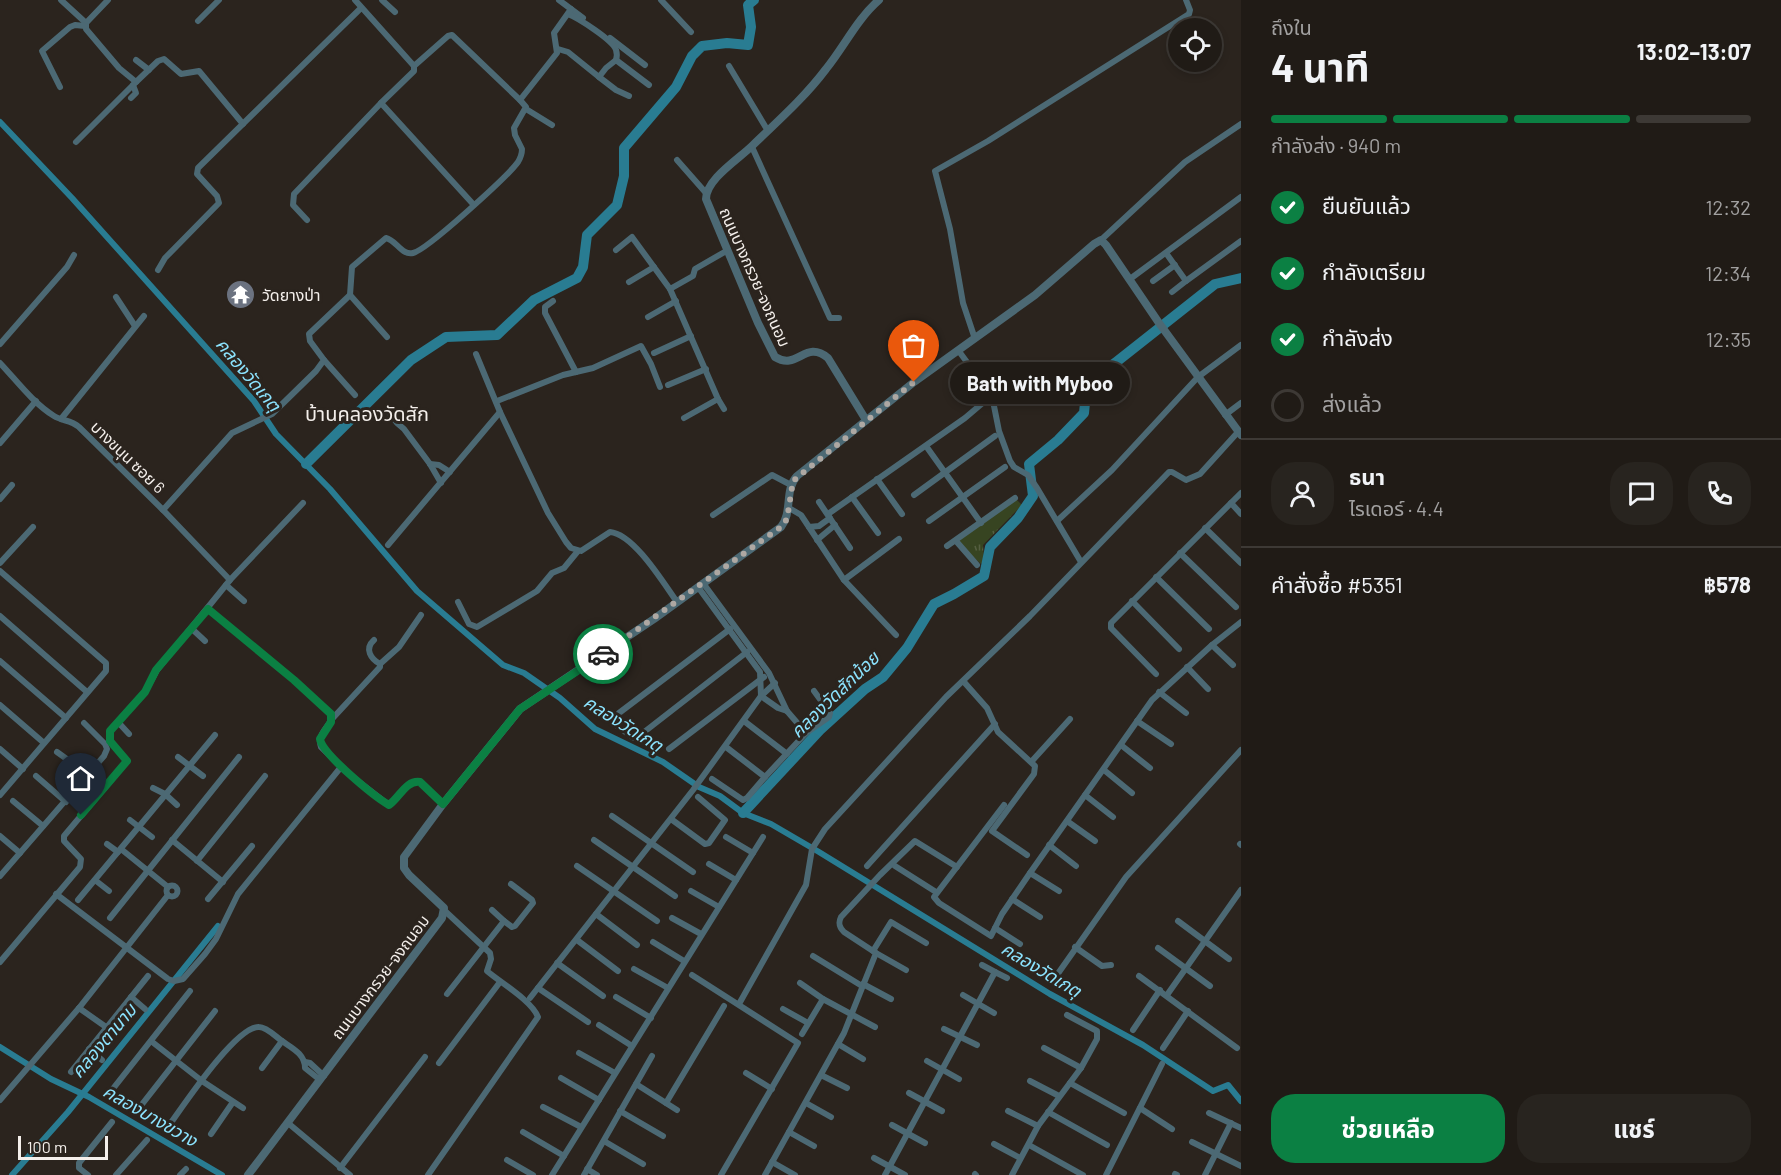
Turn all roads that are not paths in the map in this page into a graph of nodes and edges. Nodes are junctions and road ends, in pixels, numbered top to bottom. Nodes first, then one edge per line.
1 (61, 0) edge
2 (108, 0) edge
3 (219, 0) edge
4 (355, 0) edge
5 (382, 0) edge
6 (560, 0) edge
7 (661, 0) edge
8 (879, 0) edge
9 (1186, 0) edge
10 (361, 8) junction
11 (569, 11) junction
12 (394, 12) dead end
13 (198, 21) dead end
14 (85, 24) junction
15 (691, 32) dead end
16 (558, 49) junction
17 (136, 60) dead end
18 (616, 60) junction
19 (645, 65) dead end
20 (414, 66) junction
21 (729, 66) dead end
22 (149, 70) junction
23 (599, 76) junction
24 (135, 84) junction
25 (649, 85) dead end
26 (60, 87) dead end
27 (629, 96) dead end
28 (131, 98) dead end
29 (520, 100) junction
30 (381, 103) junction
31 (526, 109) junction
32 (243, 124) junction
33 (1241, 124) edge
34 (552, 125) dead end
35 (768, 130) junction
36 (76, 142) dead end
37 (752, 147) junction
38 (677, 160) dead end
39 (706, 193) junction
40 (1241, 197) edge
41 (473, 204) junction
42 (307, 220) dead end
43 (1101, 240) junction
44 (1241, 241) edge
45 (616, 250) dead end
46 (728, 250) junction
47 (1166, 253) junction
48 (74, 255) dead end
49 (1175, 265) junction
50 (654, 267) junction
51 (158, 270) dead end
52 (1130, 279) junction
53 (1154, 281) dead end
54 (1186, 281) junction
55 (629, 282) dead end
56 (670, 289) junction
57 (1172, 292) dead end
58 (350, 296) junction
59 (116, 297) dead end
60 (553, 301) dead end
61 (675, 301) junction
62 (144, 316) dead end
63 (648, 317) dead end
64 (839, 318) dead end
65 (135, 326) junction
66 (691, 336) junction
67 (387, 337) dead end
68 (975, 339) junction
69 (0, 344) edge
70 (1241, 345) edge
71 (958, 350) junction
72 (654, 353) dead end
73 (476, 354) dead end
74 (324, 360) junction
75 (0, 363) edge
76 (706, 369) junction
77 (576, 372) junction
78 (1198, 377) junction
79 (668, 385) dead end
80 (660, 387) dead end
81 (355, 395) dead end
82 (718, 399) junction
83 (36, 401) junction
84 (497, 401) junction
85 (985, 401) dead end
86 (1241, 403) edge
87 (724, 409) dead end
88 (500, 412) junction
89 (390, 414) dead end
90 (1225, 415) junction
91 (684, 418) dead end
92 (61, 419) junction
93 (866, 420) junction
94 (1239, 434) edge
95 (995, 436) dead end
96 (0, 443) edge
97 (926, 446) junction
98 (430, 464) junction
99 (1005, 467) dead end
100 (450, 472) junction
101 (945, 472) junction
102 (877, 479) junction
103 (441, 483) junction
104 (12, 485) dead end
105 (791, 485) junction
106 (1241, 493) edge
107 (914, 495) dead end
108 (852, 497) junction
109 (962, 497) junction
110 (1015, 498) dead end
111 (0, 499) edge
112 (303, 502) dead end
113 (819, 502) dead end
114 (1231, 503) junction
115 (789, 508) junction
116 (163, 510) junction
117 (902, 514) dead end
118 (1241, 514) edge
119 (713, 515) dead end
120 (829, 516) junction
121 (929, 521) dead end
122 (1057, 521) junction
123 (981, 523) junction
124 (835, 525) junction
125 (819, 526) junction
126 (33, 527) dead end
127 (809, 527) junction
128 (1205, 528) junction
129 (823, 533) junction
130 (878, 533) dead end
131 (900, 539) dead end
132 (817, 540) junction
133 (956, 541) junction
134 (388, 545) dead end
135 (947, 546) dead end
136 (850, 548) dead end
137 (578, 551) junction
138 (1180, 553) junction
139 (1081, 562) junction
140 (0, 563) edge
141 (1241, 563) edge
142 (977, 565) dead end
143 (0, 570) edge
144 (1156, 577) junction
145 (844, 579) junction
146 (228, 582) junction
147 (701, 585) junction
148 (244, 601) dead end
149 (1132, 601) junction
150 (458, 602) dead end
151 (677, 602) junction
152 (1236, 607) dead end
153 (208, 609) junction
154 (421, 615) dead end
155 (0, 616) edge
156 (1240, 625) edge
157 (729, 626) junction
158 (191, 628) junction
159 (1209, 629) dead end
160 (896, 636) dead end
161 (374, 640) dead end
162 (205, 641) dead end
163 (1212, 645) junction
164 (747, 649) junction
165 (1179, 649) dead end
166 (0, 661) edge
167 (380, 664) junction
168 (1233, 665) dead end
169 (1187, 667) junction
170 (769, 673) junction
171 (1156, 674) dead end
172 (762, 678) junction
173 (964, 682) junction
174 (775, 683) junction
175 (1208, 689) dead end
176 (814, 691) dead end
177 (87, 692) junction
178 (1159, 692) junction
179 (761, 696) junction
180 (0, 705) edge
181 (788, 711) junction
182 (1186, 713) dead end
183 (66, 718) junction
184 (1070, 718) dead end
185 (332, 719) junction
186 (744, 721) junction
187 (1137, 721) junction
188 (118, 722) junction
189 (84, 723) dead end
190 (995, 724) junction
191 (807, 733) junction
192 (129, 734) dead end
193 (215, 735) dead end
194 (44, 743) junction
195 (1171, 744) dead end
196 (1121, 745) junction
197 (726, 747) junction
198 (0, 749) edge
199 (669, 749) dead end
200 (1241, 750) edge
201 (57, 752) dead end
202 (787, 754) junction
203 (178, 757) dead end
204 (239, 757) dead end
205 (1032, 761) junction
206 (190, 765) junction
207 (341, 767) junction
208 (1150, 768) dead end
209 (23, 769) junction
210 (1104, 770) junction
211 (89, 775) junction
212 (36, 776) dead end
213 (203, 776) dead end
214 (265, 776) dead end
215 (765, 777) junction
216 (712, 779) dead end
217 (153, 788) dead end
218 (1132, 793) dead end
219 (0, 794) edge
220 (165, 794) junction
221 (1086, 795) junction
222 (698, 797) dead end
223 (13, 801) dead end
224 (66, 802) junction
225 (443, 804) junction
226 (177, 805) dead end
227 (1004, 805) dead end
228 (612, 816) dead end
229 (1113, 817) dead end
230 (671, 819) junction
231 (130, 820) dead end
232 (1067, 820) junction
233 (43, 826) junction
234 (138, 826) junction
235 (0, 836) edge
236 (152, 837) dead end
237 (726, 837) dead end
238 (763, 837) dead end
239 (172, 840) junction
240 (594, 840) dead end
241 (1095, 841) dead end
242 (652, 843) junction
243 (107, 844) dead end
244 (1049, 845) junction
245 (252, 846) dead end
246 (119, 851) junction
247 (20, 853) junction
248 (753, 853) junction
249 (1027, 855) dead end
250 (197, 861) junction
251 (709, 864) dead end
252 (577, 866) dead end
253 (867, 866) dead end
254 (894, 866) dead end
255 (1077, 866) dead end
256 (634, 867) junction
257 (957, 867) junction
258 (148, 871) junction
259 (693, 872) dead end
260 (1030, 873) junction
261 (0, 876) edge
262 (95, 880) junction
263 (736, 880) junction
264 (224, 882) junction
265 (511, 884) dead end
266 (168, 887) junction
267 (1241, 890) edge
268 (109, 891) dead end
269 (691, 891) dead end
270 (1059, 891) dead end
271 (936, 892) junction
272 (613, 893) junction
273 (56, 894) junction
274 (168, 895) junction
275 (675, 896) dead end
276 (208, 899) dead end
277 (1012, 899) junction
278 (78, 900) dead end
279 (719, 907) junction
280 (492, 910) dead end
281 (445, 911) junction
282 (596, 914) junction
283 (1040, 917) dead end
284 (110, 918) dead end
285 (672, 918) dead end
286 (504, 921) junction
287 (657, 921) dead end
288 (1178, 921) dead end
289 (995, 928) junction
290 (701, 934) junction
291 (577, 940) junction
292 (1204, 940) junction
293 (653, 942) dead end
294 (926, 943) dead end
295 (1020, 944) dead end
296 (637, 945) dead end
297 (483, 946) junction
298 (127, 947) junction
299 (1075, 947) junction
300 (1158, 948) dead end
301 (875, 952) junction
302 (813, 956) dead end
303 (1229, 959) dead end
304 (684, 961) junction
305 (0, 962) edge
306 (557, 963) junction
307 (982, 965) dead end
308 (1111, 965) dead end
309 (1185, 968) junction
310 (634, 969) dead end
311 (906, 970) dead end
312 (618, 971) dead end
313 (995, 972) junction
314 (692, 975) dead end
315 (148, 976) dead end
316 (1139, 976) dead end
317 (1007, 978) dead end
318 (500, 982) junction
319 (1052, 982) dead end
320 (800, 983) dead end
321 (863, 985) junction
322 (1210, 986) dead end
323 (538, 988) junction
324 (668, 988) junction
325 (190, 991) dead end
326 (1163, 992) junction
327 (447, 994) dead end
328 (963, 995) dead end
329 (603, 996) dead end
330 (131, 997) junction
331 (616, 997) dead end
332 (530, 998) dead end
333 (823, 999) junction
334 (891, 999) dead end
335 (739, 1004) junction
336 (978, 1004) junction
337 (724, 1006) dead end
338 (80, 1008) junction
339 (145, 1009) dead end
340 (783, 1009) dead end
341 (214, 1011) dead end
342 (1188, 1011) junction
343 (994, 1013) dead end
344 (851, 1015) junction
345 (1067, 1015) dead end
346 (651, 1018) junction
347 (588, 1022) dead end
348 (808, 1023) junction
349 (599, 1024) dead end
350 (106, 1027) junction
351 (875, 1027) dead end
352 (944, 1029) dead end
353 (1133, 1030) dead end
354 (802, 1034) dead end
355 (959, 1038) junction
356 (151, 1041) junction
357 (282, 1041) junction
358 (838, 1044) junction
359 (976, 1045) dead end
360 (632, 1046) junction
361 (89, 1048) junction
362 (1044, 1048) dead end
363 (1163, 1048) dead end
364 (1237, 1048) dead end
365 (579, 1053) dead end
366 (652, 1056) dead end
367 (425, 1057) dead end
368 (863, 1059) dead end
369 (102, 1060) dead end
370 (176, 1060) junction
371 (927, 1061) dead end
372 (439, 1063) dead end
373 (1162, 1064) dead end
374 (262, 1068) dead end
375 (1081, 1068) junction
376 (942, 1070) junction
377 (71, 1072) dead end
378 (615, 1074) junction
379 (746, 1074) dead end
380 (821, 1076) junction
381 (322, 1078) junction
382 (561, 1078) dead end
383 (959, 1079) dead end
384 (202, 1081) junction
385 (1030, 1081) dead end
386 (1070, 1083) junction
387 (636, 1084) junction
388 (847, 1088) dead end
389 (772, 1089) junction
390 (909, 1093) dead end
391 (108, 1095) dead end
392 (1059, 1096) junction
393 (0, 1100) edge
394 (598, 1100) junction
395 (234, 1102) junction
396 (924, 1102) junction
397 (666, 1103) junction
398 (806, 1103) junction
399 (543, 1107) dead end
400 (243, 1108) dead end
401 (1140, 1108) junction
402 (677, 1110) dead end
403 (620, 1111) junction
404 (942, 1111) dead end
405 (1008, 1111) dead end
406 (136, 1112) dead end
407 (1048, 1112) junction
408 (1124, 1113) dead end
409 (1209, 1113) dead end
410 (831, 1117) dead end
411 (112, 1122) dead end
412 (288, 1123) junction
413 (1231, 1123) junction
414 (892, 1125) dead end
415 (1038, 1126) junction
416 (581, 1127) junction
417 (1241, 1128) edge
418 (1172, 1129) dead end
419 (165, 1131) dead end
420 (523, 1132) dead end
421 (789, 1132) junction
422 (211, 1134) dead end
423 (907, 1134) junction
424 (663, 1136) dead end
425 (147, 1140) dead end
426 (604, 1141) junction
427 (1192, 1142) dead end
428 (925, 1143) dead end
429 (994, 1144) dead end
430 (1029, 1144) junction
431 (1107, 1145) dead end
432 (814, 1146) dead end
433 (1216, 1153) junction
434 (564, 1156) junction
435 (874, 1158) dead end
436 (1020, 1158) junction
437 (507, 1160) dead end
438 (772, 1162) junction
439 (643, 1164) dead end
440 (890, 1166) junction
441 (1241, 1166) edge
442 (340, 1168) junction
443 (186, 1169) dead end
444 (586, 1172) edge
445 (88, 1175) edge
446 (116, 1175) edge
447 (180, 1175) edge
448 (248, 1175) edge
449 (350, 1175) edge
450 (428, 1175) edge
451 (533, 1175) edge
452 (552, 1175) edge
453 (597, 1175) edge
454 (721, 1175) edge
455 (765, 1175) edge
456 (795, 1175) edge
457 (885, 1175) edge
458 (905, 1175) edge
459 (1011, 1175) edge
460 (1083, 1175) edge
461 (1106, 1175) edge
462 (1205, 1175) edge

1 - 14 street
2 - 14 street
3 - 13 street
4 - 10 street
5 - 12 street
6 - 11 street
7 - 15 street
8 - 35 street, ถนนบางกรวย-จงถนอม
9 - 68 street
10 - 20 street
10 - 32 street
11 - 16 street
11 - 18 street
11 - 19 street
14 - 24 street
14 - 26 street
16 - 23 street
16 - 29 street
17 - 22 street
18 - 23 street
18 - 25 street
20 - 29 street
20 - 30 street
21 - 35 street
22 - 24 street
22 - 32 street
23 - 27 street
24 - 28 street
24 - 36 street
29 - 31 street
30 - 41 street
30 - 42 street
31 - 34 street
31 - 41 street
32 - 51 street
33 - 43 street
35 - 37 street, ถนนบางกรวย-จงถนอม
37 - 39 street, ถนนบางกรวย-จงถนอม
37 - 64 street
38 - 39 street
39 - 46 street, ถนนบางกรวย-จงถนอม
40 - 47 street
41 - 58 street
43 - 52 street
43 - 68 street
44 - 54 street
45 - 50 street
46 - 56 street
46 - 93 street, ถนนบางกรวย-จงถนอม
47 - 49 street
47 - 52 street
48 - 69 street
49 - 53 street
49 - 54 street
50 - 55 street
50 - 56 street
52 - 78 street
54 - 57 street
56 - 61 street
58 - 67 street
58 - 74 street
59 - 65 street
60 - 77 street
61 - 63 street
61 - 66 street
62 - 65 street
65 - 92 street
66 - 72 street
66 - 76 street
68 - 71 street
70 - 78 street
71 - 93 street
71 - 122 street
73 - 84 street
74 - 81 street
74 - 116 street
75 - 83 street, บางขนุน ซอย 6
76 - 79 street
76 - 82 street
77 - 80 street
77 - 84 street
78 - 90 street
78 - 122 street
82 - 87 street
82 - 91 street
83 - 92 street, บางขนุน ซอย 6
83 - 96 street
84 - 88 street
85 - 97 street
86 - 90 street
88 - 100 street
88 - 137 street
89 - 98 street
90 - 94 street
92 - 116 street, บางขนุน ซอย 6
93 - 105 street
94 - 139 street
95 - 101 street
97 - 101 street
97 - 102 street
98 - 100 street
98 - 103 street
99 - 109 street
100 - 103 street
101 - 107 street
101 - 109 street
102 - 108 street
102 - 117 street
103 - 134 street
104 - 111 street
105 - 115 street, ถนนบางกรวย-จงถนอม
105 - 119 street
106 - 114 street
108 - 120 street
108 - 130 street
109 - 121 street
109 - 123 street
110 - 123 street
112 - 146 street
113 - 120 street
114 - 118 street
114 - 128 street
115 - 127 street
115 - 147 street, ถนนบางกรวย-จงถนอม
116 - 146 street, บางขนุน ซอย 6
120 - 124 street
120 - 125 street
122 - 139 street
123 - 133 street
124 - 129 street
124 - 136 street
125 - 127 street
125 - 129 street
126 - 140 street
127 - 132 street
128 - 138 street
128 - 141 street
129 - 132 street
131 - 145 street
132 - 145 street
133 - 135 street
133 - 142 street
137 - 150 street
137 - 151 street
138 - 144 street
138 - 152 street
139 - 173 street
143 - 177 street
144 - 149 street
144 - 159 street
145 - 160 street
146 - 148 street, บางขนุน ซอย 6
146 - 153 street
147 - 151 street, ถนนบางกรวย-จงถนอม
147 - 157 street
149 - 165 street
149 - 171 street
151 - 225 street, ถนนบางกรวย-จงถนอม
153 - 158 street
153 - 185 street
154 - 167 street
155 - 177 street
156 - 163 street
157 - 164 street
157 - 164 street
158 - 162 street
158 - 188 street
161 - 167 street
163 - 168 street
163 - 169 street
164 - 170 street
164 - 172 street
166 - 183 street
167 - 185 street
169 - 175 street
169 - 178 street
170 - 172 street
170 - 174 street
172 - 179 street
172 - 199 street
173 - 190 street
173 - 335 street
174 - 179 street
174 - 181 street
176 - 191 street
177 - 183 street
178 - 182 street
178 - 187 street
179 - 181 street
179 - 186 street
180 - 194 street
181 - 191 street
183 - 194 street
184 - 205 street
185 - 207 street
186 - 197 street
186 - 202 street
187 - 195 street
187 - 196 street
188 - 192 street
188 - 273 street
189 - 211 street
190 - 205 street
190 - 253 street
191 - 202 street
193 - 206 street
194 - 209 street
196 - 208 street
196 - 210 street
197 - 215 street
197 - 230 street
198 - 209 street
200 - 299 street
201 - 211 street
202 - 215 street
203 - 206 street
204 - 239 street
205 - 249 street
206 - 213 street
206 - 220 street
207 - 225 street
207 - 298 street
209 - 219 street
210 - 218 street
210 - 221 street
211 - 224 street
212 - 224 street
214 - 250 street
215 - 216 street
217 - 220 street
220 - 226 street
220 - 234 street
221 - 229 street
221 - 232 street
222 - 230 street
223 - 233 street
224 - 233 street
225 - 281 street, ถนนบางกรวย-จงถนอม
227 - 257 street
228 - 242 street
230 - 242 street
231 - 234 street
232 - 241 street
232 - 244 street
233 - 247 street
234 - 236 street
234 - 246 street
235 - 247 street
237 - 248 street
238 - 248 street
239 - 250 street
239 - 258 street
240 - 256 street
242 - 256 street
242 - 259 street
243 - 246 street
244 - 255 street
244 - 260 street
245 - 264 street
246 - 258 street
246 - 262 street
247 - 261 street
248 - 263 street
250 - 264 street
251 - 263 street
252 - 272 street
254 - 271 street
256 - 272 street
256 - 275 street
257 - 271 street
257 - 301 street
258 - 266 street
258 - 284 street
260 - 270 street
260 - 277 street
262 - 268 street
262 - 278 street
263 - 279 street
264 - 276 street
265 - 286 street
266 - 274 street
266 - 274 street
267 - 292 street
269 - 279 street
271 - 289 street
272 - 282 street
272 - 287 street
273 - 298 street
273 - 305 street
274 - 298 street
277 - 283 street
277 - 289 street
279 - 290 street
280 - 286 street
281 - 297 street
281 - 381 street, ถนนบางกรวย-จงถนอม
282 - 291 street
282 - 296 street
285 - 290 street
286 - 297 street
288 - 292 street
289 - 295 street
290 - 304 street
291 - 306 street
291 - 312 street
292 - 303 street
292 - 309 street
293 - 304 street
294 - 301 street
297 - 318 street
297 - 327 street
298 - 338 street
299 - 308 street
299 - 319 street
300 - 309 street
301 - 311 street
301 - 321 street
302 - 321 street
304 - 324 street
306 - 323 street
306 - 329 street
307 - 313 street
309 - 322 street
309 - 326 street
310 - 324 street
313 - 317 street
313 - 336 street
314 - 335 street
315 - 330 street
316 - 326 street
318 - 372 street
318 - 450 street
320 - 333 street
321 - 334 street
321 - 344 street
323 - 332 street
323 - 347 street
324 - 346 street
325 - 356 street
326 - 342 street
326 - 353 street
328 - 336 street
330 - 339 street
330 - 350 street
331 - 346 street
333 - 344 street
333 - 348 street
335 - 389 street
336 - 343 street
336 - 355 street
337 - 397 street
338 - 350 street
338 - 393 street
340 - 348 street
341 - 370 street
342 - 363 street
342 - 364 street
344 - 351 street
344 - 358 street
345 - 375 street
346 - 360 street
348 - 354 street
349 - 360 street
350 - 361 street
352 - 355 street
355 - 359 street
355 - 376 street
356 - 370 street
356 - 391 street
357 - 374 street
357 - 381 street
357 - 384 street
358 - 368 street
358 - 380 street
360 - 378 street
361 - 369 street
361 - 377 street
362 - 375 street
365 - 378 street
366 - 387 street
367 - 442 street
370 - 384 street
370 - 406 street
371 - 376 street
373 - 401 street
375 - 386 street
376 - 383 street
376 - 396 street
378 - 394 street
379 - 389 street
380 - 388 street
380 - 398 street
381 - 412 street, ถนนบางกรวย-จงถนอม
382 - 394 street
384 - 395 street
384 - 419 street
385 - 392 street
386 - 392 street
386 - 408 street
387 - 397 street
387 - 403 street
389 - 454 street
390 - 396 street
392 - 407 street
394 - 416 street
395 - 400 street
395 - 422 street
396 - 404 street
396 - 423 street
397 - 402 street
398 - 410 street
398 - 421 street
399 - 416 street
401 - 418 street
401 - 461 street
403 - 424 street
403 - 426 street
405 - 415 street
407 - 415 street
407 - 431 street
409 - 413 street
411 - 445 street
412 - 442 street
412 - 448 street, ถนนบางกรวย-จงถนอม
413 - 417 street
413 - 433 street
414 - 423 street
415 - 430 street
416 - 434 street
420 - 434 street
421 - 432 street
421 - 438 street
423 - 428 street
423 - 440 street
425 - 446 street
426 - 439 street
426 - 444 street
427 - 433 street
429 - 436 street
430 - 436 street
430 - 460 street
433 - 441 street
433 - 462 street
434 - 452 street
435 - 440 street
436 - 459 street
437 - 451 street
438 - 455 street
438 - 456 street
440 - 457 street
440 - 458 street
442 - 449 street
443 - 447 street
444 - 453 street

